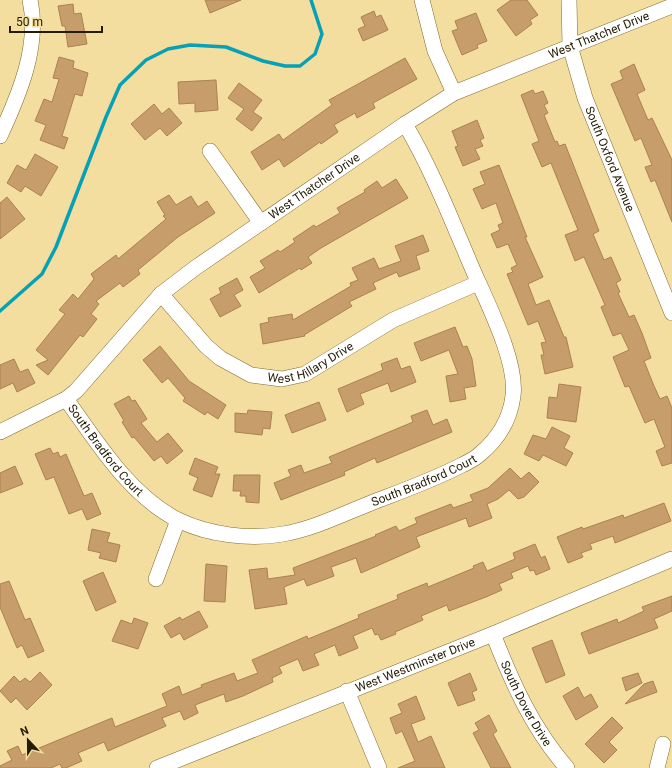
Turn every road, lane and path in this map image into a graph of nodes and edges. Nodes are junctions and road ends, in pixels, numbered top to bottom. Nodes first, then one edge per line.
1 (30, 0) edge
2 (422, 0) edge
3 (569, 0) edge
4 (672, 6) edge
5 (570, 46) junction
6 (454, 93) junction
7 (405, 124) junction
8 (0, 136) edge
9 (210, 151) dead end
10 (260, 223) junction
11 (478, 283) junction
12 (161, 294) junction
13 (672, 313) edge
14 (66, 399) junction
15 (0, 432) edge
16 (178, 520) junction
17 (672, 559) edge
18 (156, 579) dead end
19 (493, 634) junction
20 (347, 691) junction
21 (663, 744) dead end
22 (157, 768) edge
23 (379, 768) edge
24 (567, 768) edge
25 (657, 768) edge

1 - 8 street
2 - 6 street
3 - 5 street, South Oxford Avenue
4 - 5 street, West Thatcher Drive
5 - 6 street, West Thatcher Drive
5 - 13 street, South Oxford Avenue
6 - 7 street, West Thatcher Drive
7 - 10 street, West Thatcher Drive
7 - 11 street, South Bradford Court
9 - 10 street
10 - 12 street, West Thatcher Drive
11 - 12 street, West Hillary Drive
11 - 16 street, South Bradford Court
12 - 14 street, West Thatcher Drive
14 - 15 street, West Thatcher Drive
14 - 16 street, South Bradford Court
16 - 18 street
17 - 19 street, West Westminster Drive
19 - 20 street, West Westminster Drive
19 - 24 street, South Dover Drive
20 - 22 street, West Westminster Drive
20 - 23 street
21 - 25 street

